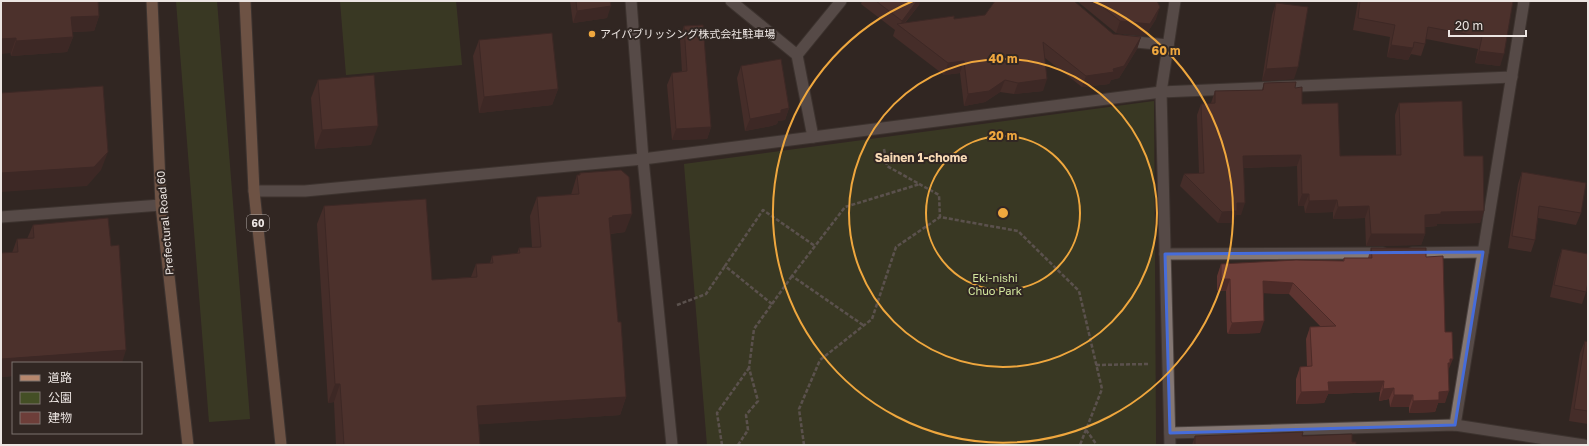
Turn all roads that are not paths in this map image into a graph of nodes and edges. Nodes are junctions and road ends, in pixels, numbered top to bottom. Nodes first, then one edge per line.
1 (152, 1) edge
2 (245, 1) edge
3 (632, 1) edge
4 (731, 1) edge
5 (841, 1) edge
6 (1175, 1) edge
7 (1524, 1) edge
8 (1113, 40) edge
9 (1168, 45) junction
10 (797, 55) junction
11 (1512, 77) junction
12 (1161, 92) junction
13 (812, 137) junction
14 (643, 159) junction
15 (254, 191) junction
16 (161, 205) junction
17 (1, 217) edge
18 (1483, 252) junction
19 (1165, 254) junction
20 (1455, 425) junction
21 (1170, 434) junction
22 (188, 445) edge
23 (281, 445) edge
24 (672, 445) edge
25 (1170, 445) edge
26 (1584, 445) edge

1 - 16 main road, Prefectural Road 60
2 - 15 main road, 60
3 - 14 street
4 - 10 street
5 - 10 street
6 - 9 street
7 - 11 street
8 - 9 street
9 - 12 street
10 - 13 street
11 - 12 street
11 - 18 street
12 - 13 street
12 - 19 street
13 - 14 street
14 - 15 street
14 - 24 street
15 - 23 main road, 60
16 - 17 street
16 - 22 main road, Prefectural Road 60
18 - 19 street
18 - 20 street
19 - 21 street
20 - 21 street
20 - 26 street
21 - 25 street

